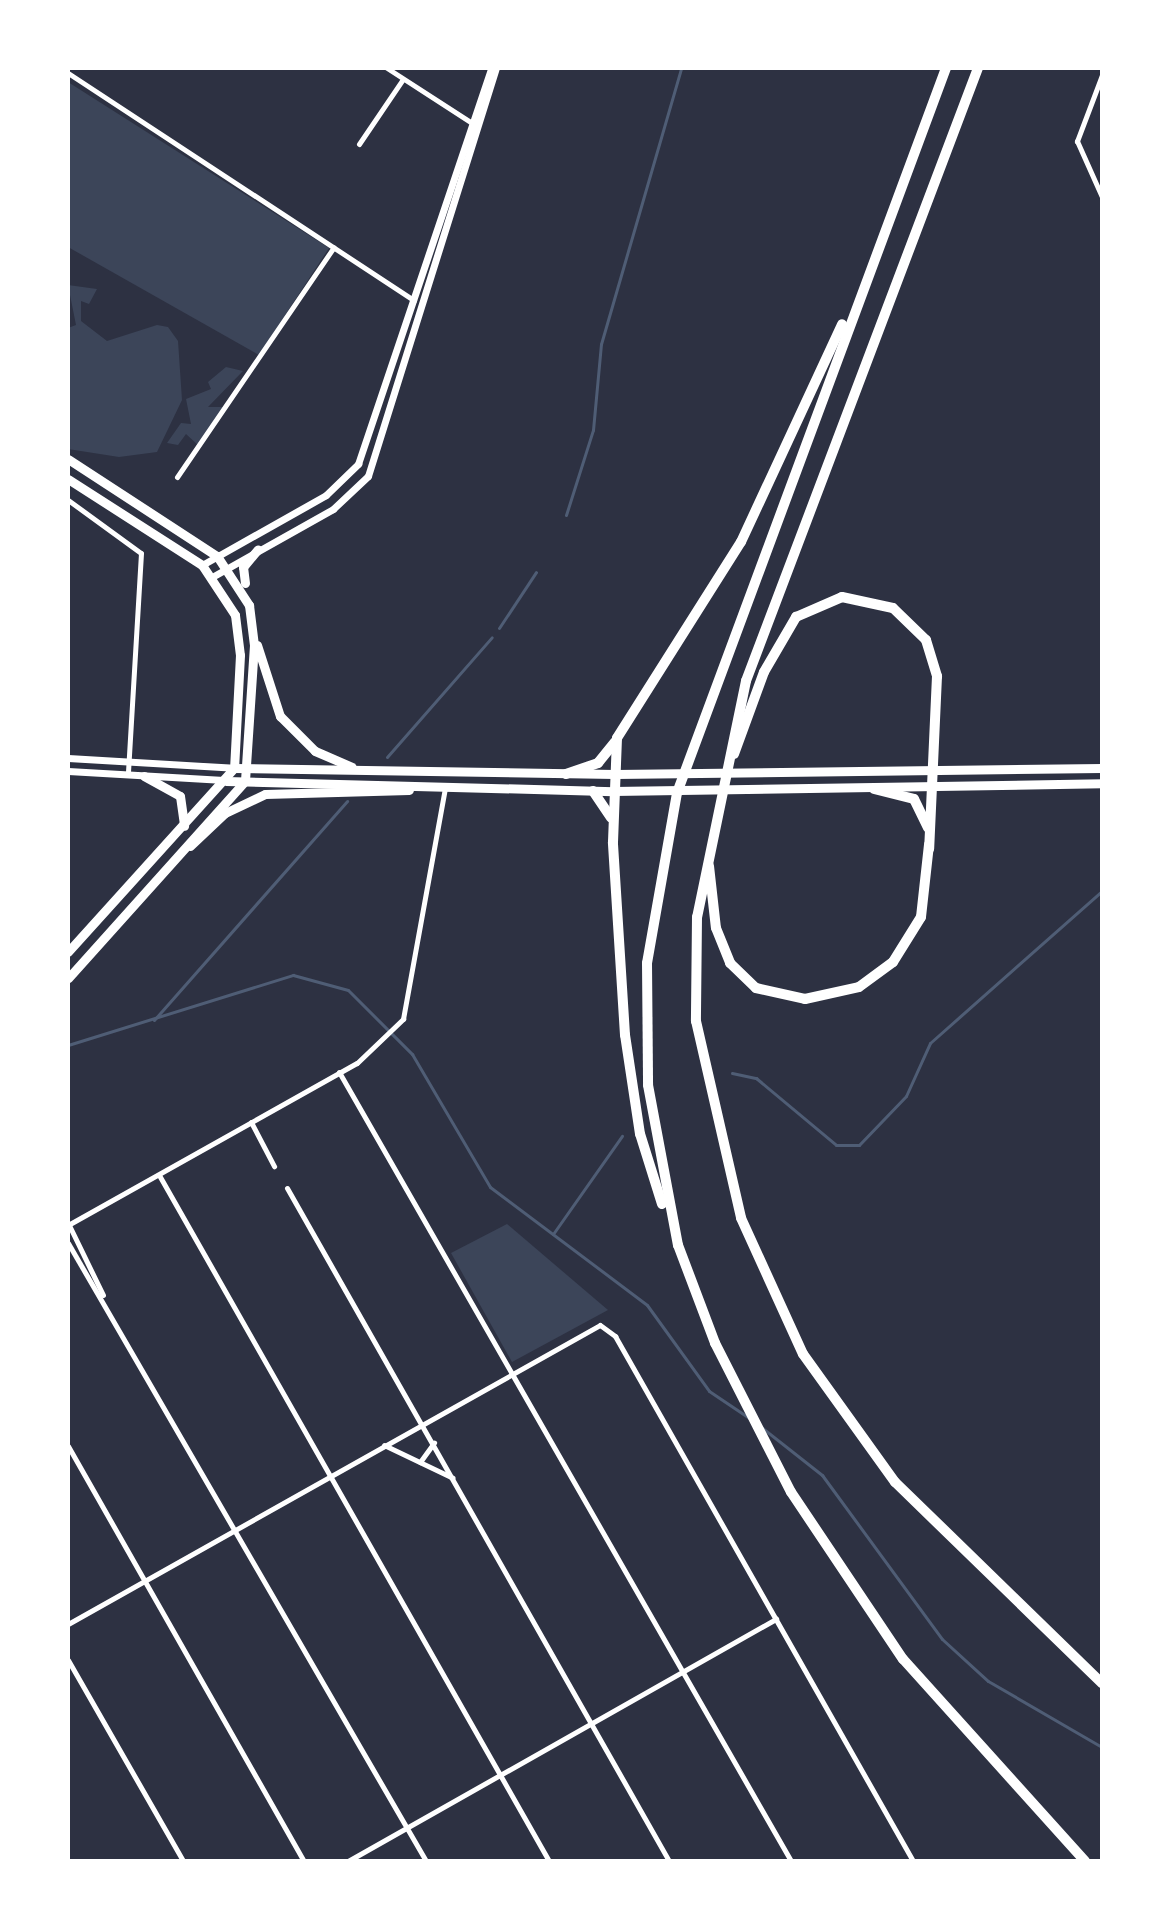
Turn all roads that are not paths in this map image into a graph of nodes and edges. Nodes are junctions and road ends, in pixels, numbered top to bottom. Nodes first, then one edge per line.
1 (387, 68) edge
2 (493, 68) edge
3 (946, 68) edge
4 (978, 68) edge
5 (68, 73) edge
6 (1102, 75) edge
7 (403, 79) junction
8 (472, 123) junction
9 (359, 144) dead end
10 (1102, 197) edge
11 (334, 247) junction
12 (872, 261) junction
13 (414, 300) junction
14 (68, 459) edge
15 (177, 477) dead end
16 (68, 479) edge
17 (68, 500) edge
18 (258, 549) junction
19 (217, 556) junction
20 (202, 565) junction
21 (227, 567) junction
22 (212, 577) junction
23 (249, 605) junction
24 (254, 630) junction
25 (617, 738) junction
26 (68, 758) edge
27 (128, 762) junction
28 (234, 768) junction
29 (250, 768) junction
30 (1102, 768) edge
31 (361, 770) junction
32 (68, 771) edge
33 (938, 771) junction
34 (128, 774) junction
35 (566, 774) junction
36 (615, 774) junction
37 (144, 776) junction
38 (226, 781) junction
39 (245, 781) junction
40 (1102, 783) edge
41 (443, 788) junction
42 (874, 789) junction
43 (937, 789) junction
44 (593, 791) junction
45 (613, 791) junction
46 (717, 801) junction
47 (614, 827) junction
48 (178, 836) junction
49 (929, 849) junction
50 (708, 852) junction
51 (170, 866) junction
52 (68, 952) edge
53 (68, 978) edge
54 (339, 1072) junction
55 (251, 1122) junction
56 (274, 1166) dead end
57 (159, 1175) junction
58 (1102, 1176) edge
59 (287, 1188) dead end
60 (1102, 1199) edge
61 (68, 1224) edge
62 (68, 1243) edge
63 (678, 1245) junction
64 (103, 1296) junction
65 (513, 1373) junction
66 (423, 1422) junction
67 (434, 1442) junction
68 (384, 1445) junction
69 (68, 1446) edge
70 (420, 1462) junction
71 (329, 1476) junction
72 (453, 1478) junction
73 (236, 1528) junction
74 (145, 1579) junction
75 (776, 1619) junction
76 (68, 1624) edge
77 (68, 1660) edge
78 (683, 1672) junction
79 (1102, 1683) edge
80 (591, 1724) junction
81 (500, 1776) junction
82 (406, 1828) junction
83 (183, 1861) edge
84 (304, 1861) edge
85 (348, 1861) edge
86 (426, 1861) edge
87 (549, 1861) edge
88 (669, 1861) edge
89 (791, 1861) edge
90 (913, 1861) edge
91 (1085, 1861) edge

1 - 7 street
2 - 8 street
2 - 18 street
3 - 12 highway
4 - 46 highway
5 - 11 street
6 - 10 street
7 - 8 street
7 - 9 street
8 - 13 street
11 - 13 street
11 - 15 street
12 - 25 highway
12 - 63 highway
13 - 19 street
14 - 19 main road
16 - 20 main road
17 - 27 street
18 - 21 street
18 - 23 main road
19 - 20 street
19 - 21 main road
20 - 22 main road
21 - 22 street
21 - 23 main road
22 - 28 main road
23 - 24 main road
24 - 29 main road
24 - 31 main road
25 - 35 highway
25 - 36 highway
26 - 27 street
27 - 28 street
27 - 34 street
28 - 29 main road
28 - 38 main road
29 - 31 main road
29 - 39 main road
30 - 33 main road
31 - 35 main road
32 - 34 street
33 - 36 main road
33 - 43 highway
33 - 46 highway
34 - 37 street
35 - 36 main road
36 - 45 highway
37 - 38 street
37 - 48 main road
38 - 39 main road
38 - 48 main road
39 - 41 main road
39 - 51 main road
40 - 43 main road
41 - 44 main road
41 - 51 main road
41 - 54 street
42 - 43 main road
42 - 45 main road
42 - 49 highway
43 - 49 highway
44 - 45 main road
44 - 47 highway
45 - 47 highway
46 - 50 highway
47 - 63 highway
48 - 52 main road
49 - 50 highway
50 - 79 highway
51 - 53 main road
54 - 55 street
54 - 65 street
55 - 56 street
55 - 57 street
57 - 61 street
57 - 71 street
58 - 60 street
59 - 66 street
61 - 64 street
62 - 64 street
63 - 91 highway
64 - 73 street
65 - 66 street
65 - 75 street
65 - 78 street
66 - 67 street
66 - 68 street
67 - 70 street
67 - 72 street
68 - 70 street
68 - 71 street
69 - 74 street
70 - 72 street
71 - 73 street
71 - 81 street
72 - 80 street
73 - 74 street
73 - 82 street
74 - 76 street
74 - 84 street
75 - 78 street
75 - 90 street
77 - 83 street
78 - 80 street
78 - 89 street
80 - 81 street
80 - 88 street
81 - 82 street
81 - 87 street
82 - 85 street
82 - 86 street

